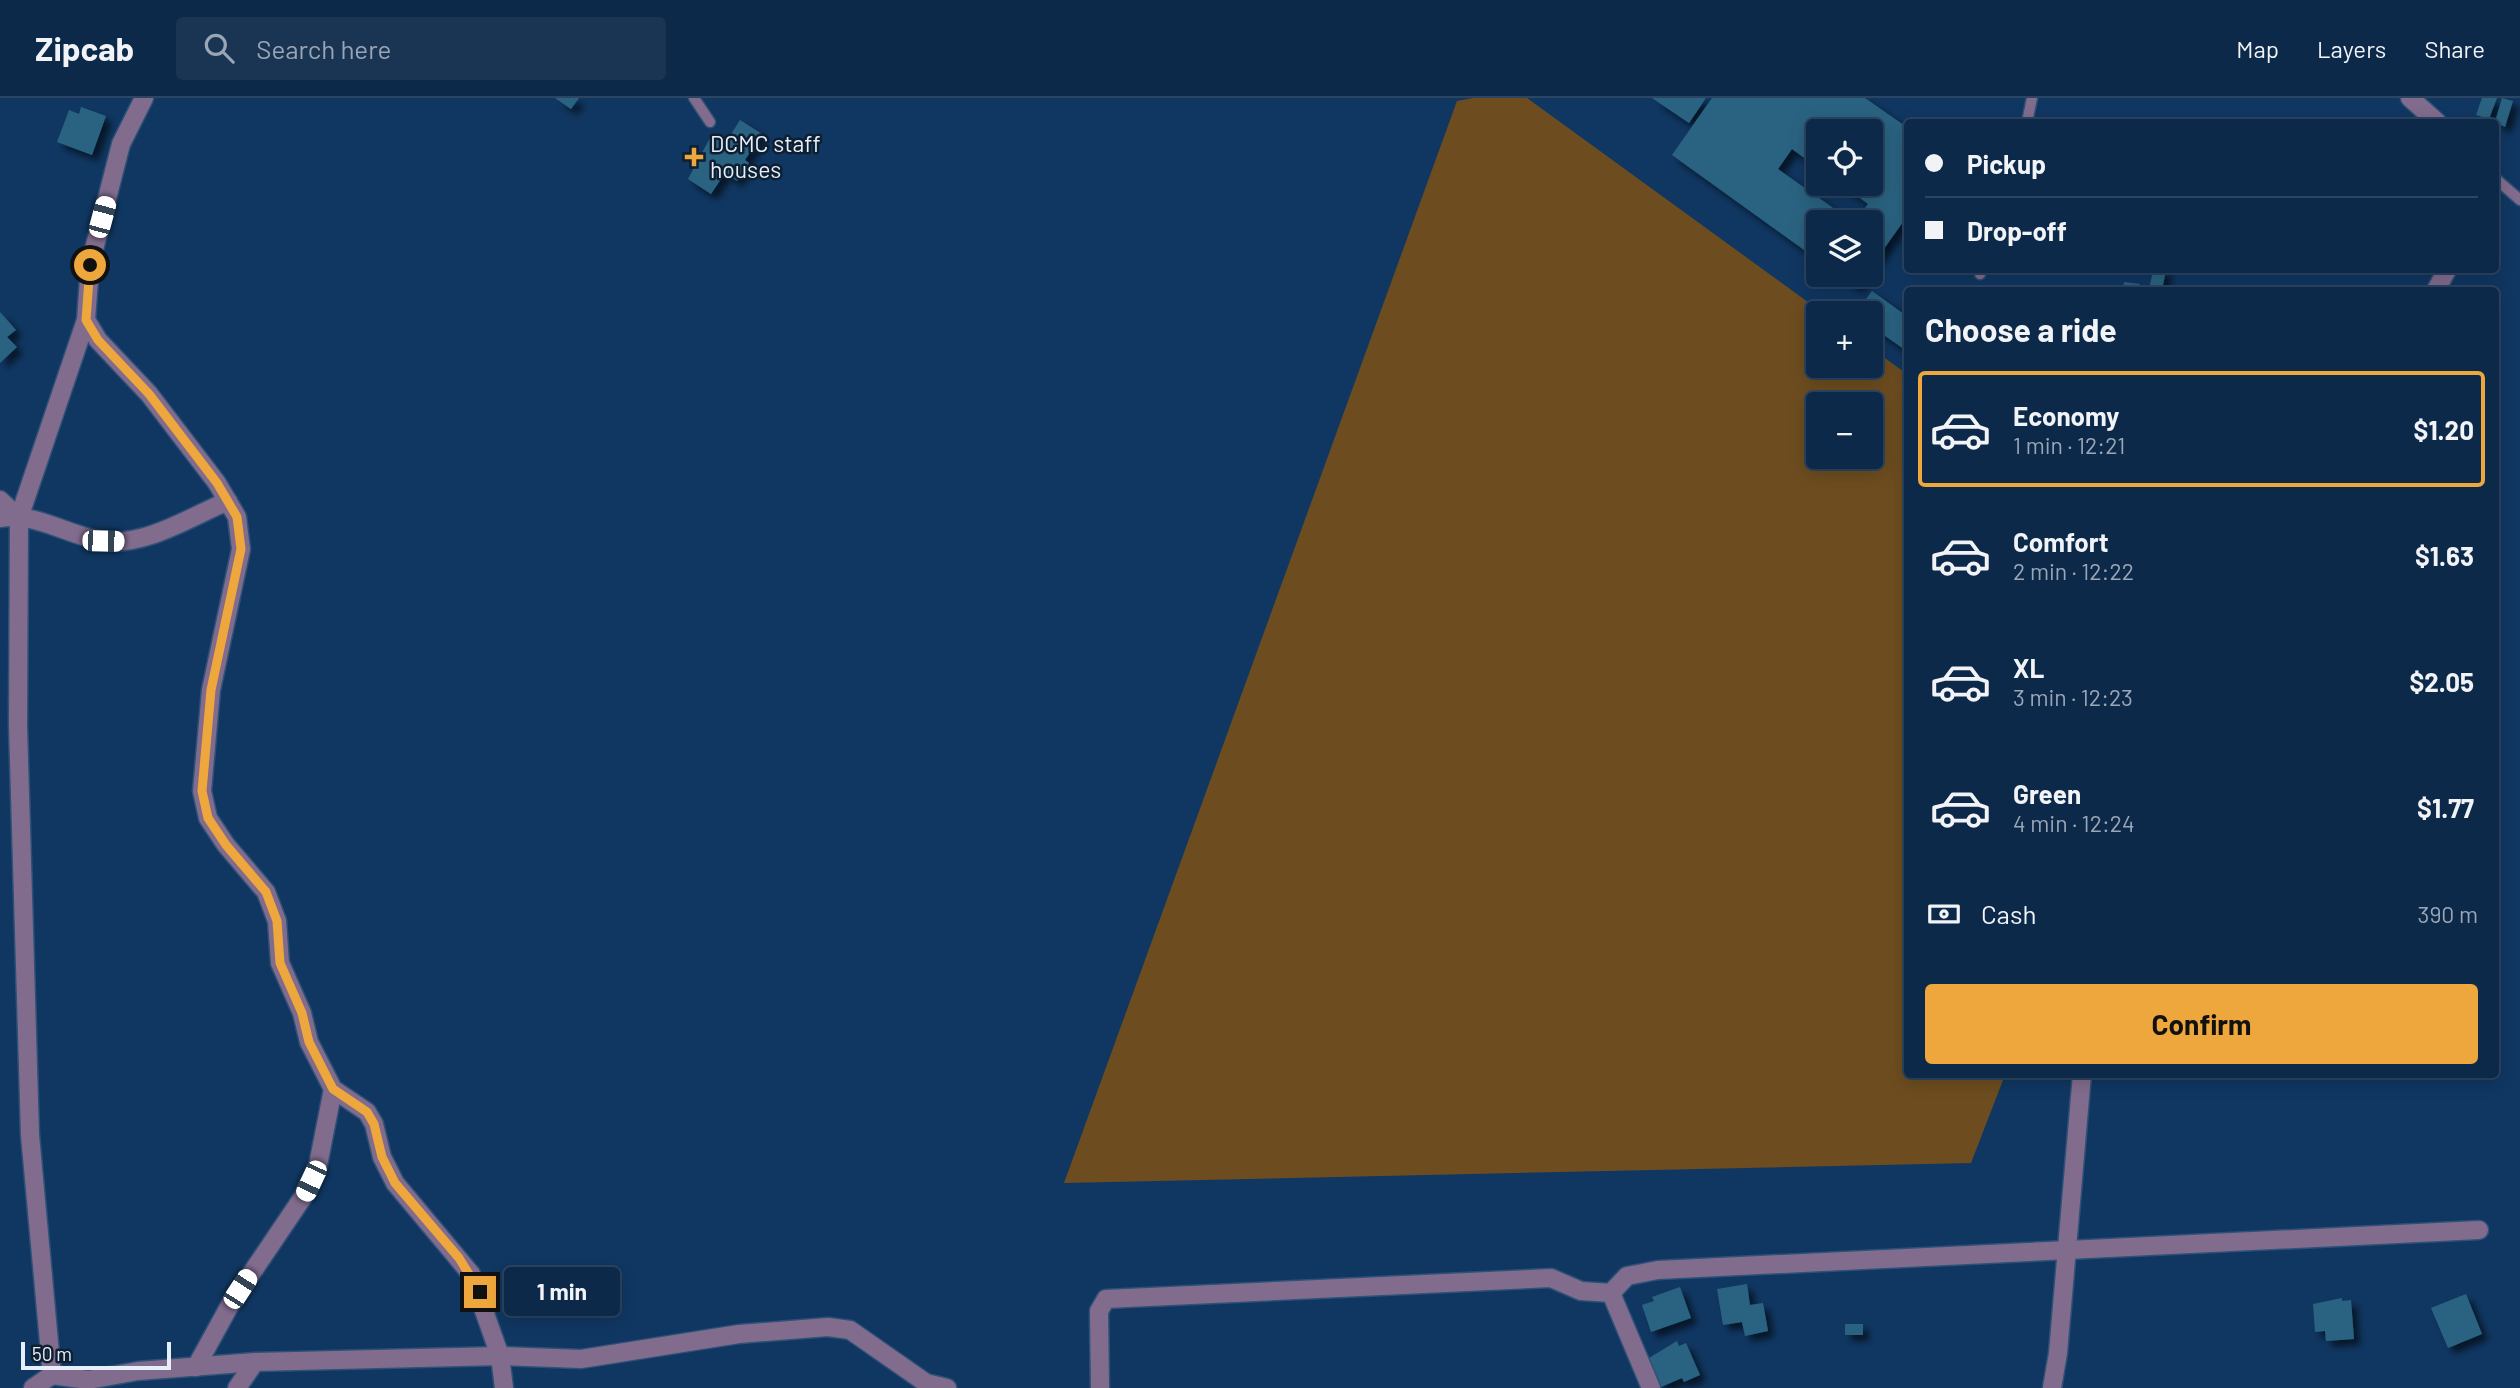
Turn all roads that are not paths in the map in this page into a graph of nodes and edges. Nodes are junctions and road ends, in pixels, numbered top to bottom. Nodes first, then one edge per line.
1 (144, 98) edge
2 (694, 98) edge
3 (2032, 98) edge
4 (2410, 98) edge
5 (2028, 119) edge
6 (2434, 119) edge
7 (710, 122) dead end
8 (2499, 182) edge
9 (2520, 200) edge
10 (86, 320) junction
11 (0, 500) edge
12 (228, 501) junction
13 (0, 518) edge
14 (19, 518) junction
15 (2081, 1078) edge
16 (333, 1089) junction
17 (2479, 1230) dead end
18 (2066, 1251) junction
19 (1611, 1293) junction
20 (500, 1356) junction
21 (255, 1362) junction
22 (196, 1367) junction
23 (52, 1375) junction
24 (33, 1388) edge
25 (237, 1388) edge
26 (504, 1388) edge
27 (947, 1388) edge
28 (1100, 1388) edge
29 (1651, 1388) edge
30 (2052, 1388) edge

1 - 10 street
2 - 7 lane
3 - 5 lane
4 - 6 street
8 - 9 lane
10 - 12 street
10 - 14 street
11 - 14 street
12 - 14 street
12 - 16 street
13 - 14 street
14 - 23 street
15 - 18 street
16 - 20 street
16 - 22 street
17 - 18 street
18 - 19 street
18 - 30 street
19 - 28 street
19 - 29 street
20 - 21 street
20 - 26 street
20 - 27 street
21 - 22 street
21 - 25 street
22 - 23 street
23 - 24 street

